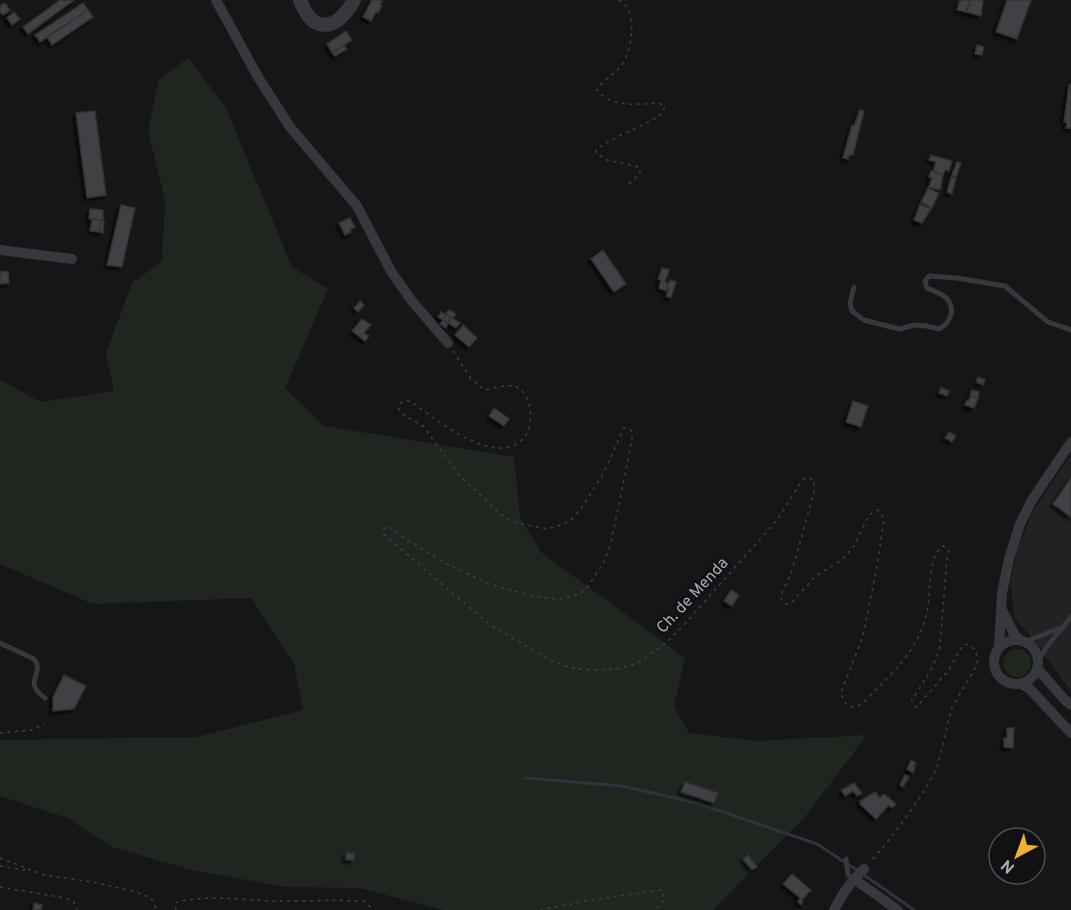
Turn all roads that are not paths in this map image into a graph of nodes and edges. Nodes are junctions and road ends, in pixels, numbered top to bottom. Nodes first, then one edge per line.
1 (216, 0) edge
2 (300, 0) edge
3 (354, 0) edge
4 (0, 250) edge
5 (72, 259) dead end
6 (854, 287) dead end
7 (1071, 330) edge
8 (448, 343) road end
9 (1071, 442) edge
10 (1002, 609) junction
11 (1071, 617) edge
12 (1062, 627) junction
13 (1023, 641) junction
14 (0, 643) edge
15 (999, 648) junction
16 (1038, 664) junction
17 (1021, 684) junction
18 (45, 698) dead end
19 (1071, 705) edge
20 (1071, 733) edge
21 (846, 859) dead end
22 (852, 873) junction
23 (834, 910) edge
24 (898, 910) edge

1 - 8 street
2 - 3 street
4 - 5 street
6 - 7 lane
9 - 10 street
10 - 13 street
10 - 15 street
11 - 12 lane
12 - 13 lane
12 - 16 lane
13 - 15 street
13 - 16 street
14 - 18 lane
15 - 17 street
16 - 17 street
16 - 19 street
17 - 20 street
21 - 22 lane
22 - 23 street
22 - 24 street

